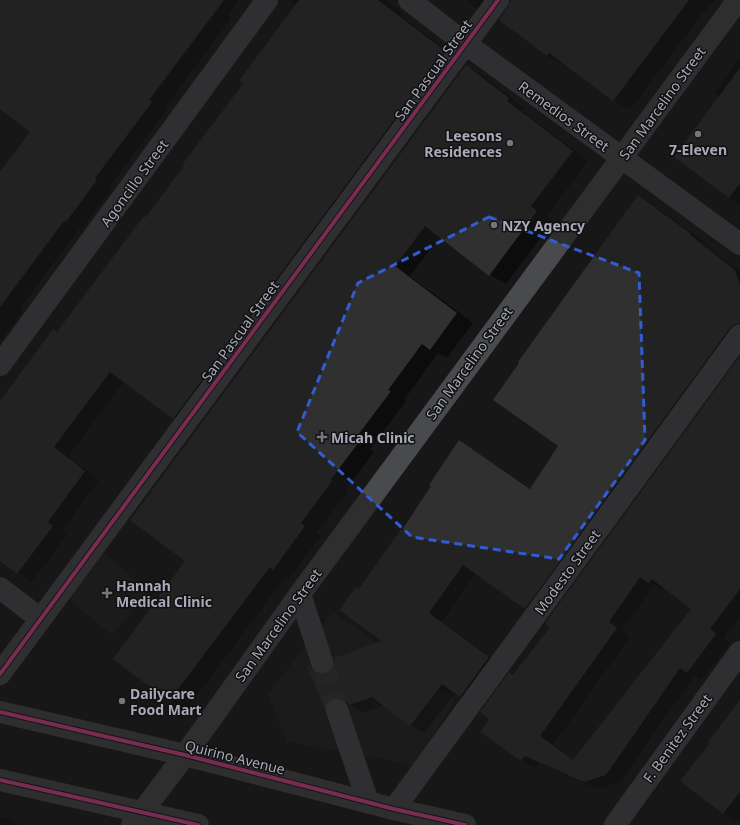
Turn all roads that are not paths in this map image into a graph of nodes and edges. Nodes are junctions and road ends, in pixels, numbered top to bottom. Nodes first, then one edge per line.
1 (267, 0) edge
2 (409, 0) edge
3 (498, 0) edge
4 (738, 0) edge
5 (466, 44) junction
6 (621, 158) junction
7 (740, 244) edge
8 (740, 335) edge
9 (0, 365) edge
10 (0, 588) edge
11 (300, 594) junction
12 (30, 611) dead end
13 (740, 652) edge
14 (322, 662) tunnel mouth
15 (0, 674) edge
16 (338, 710) tunnel mouth
17 (0, 712) edge
18 (185, 755) junction
19 (0, 780) edge
20 (368, 802) junction
21 (394, 809) junction
22 (137, 818) edge
23 (198, 825) edge
24 (465, 825) edge
25 (615, 825) edge

1 - 9 street, Agoncillo Street
2 - 5 street, Remedios Street
3 - 5 street, San Pascual Street
4 - 6 main road, San Marcelino Street
5 - 6 street, Remedios Street
5 - 15 street, San Pascual Street
6 - 7 street, Remedios Street
6 - 11 main road, San Marcelino Street
8 - 21 street, Modesto Street
10 - 12 street
11 - 14 street
11 - 18 main road, San Marcelino Street
13 - 25 street, F. Benitez Street
16 - 20 street
17 - 18 main road, Quirino Avenue
18 - 20 main road, Quirino Avenue
18 - 22 main road, San Marcelino Street
19 - 22 main road
20 - 21 main road, Quirino Avenue
21 - 24 main road, Quirino Avenue
22 - 23 main road

